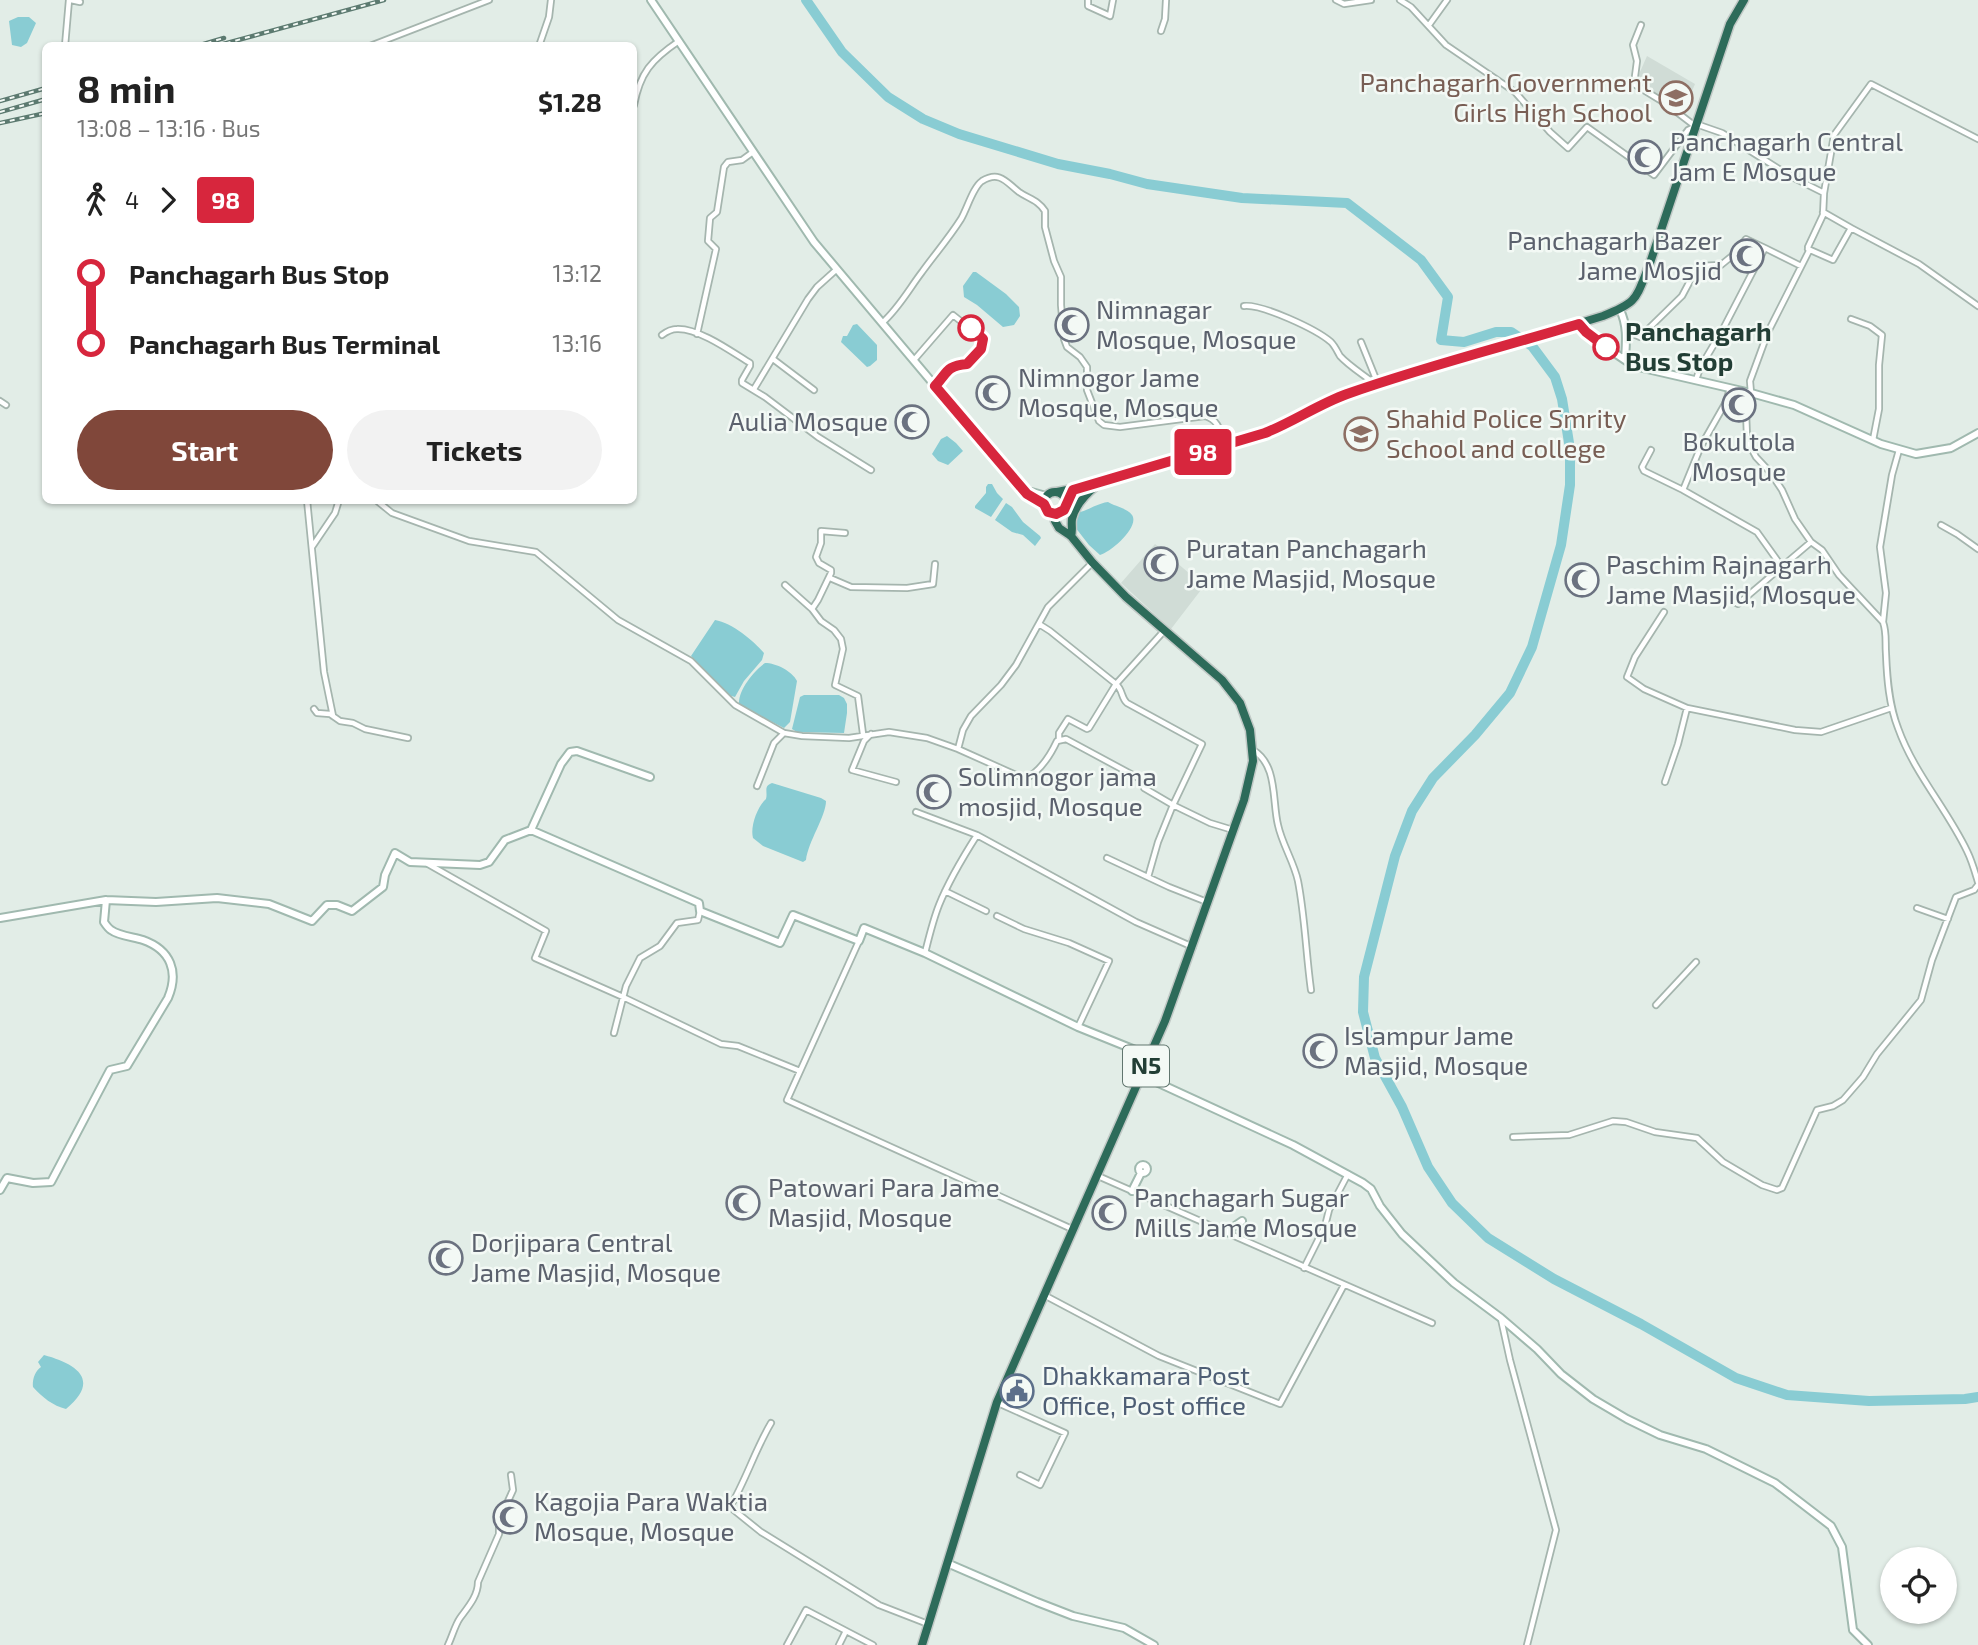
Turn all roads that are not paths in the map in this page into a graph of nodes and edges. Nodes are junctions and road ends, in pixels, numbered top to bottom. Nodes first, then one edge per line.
1 (70, 0) edge
2 (489, 0) edge
3 (551, 0) edge
4 (651, 0) edge
5 (1088, 0) edge
6 (1113, 0) edge
7 (1166, 0) edge
8 (1336, 0) edge
9 (1371, 0) edge
10 (1400, 0) edge
11 (1447, 0) edge
12 (1744, 0) edge
13 (80, 2) dead end
14 (1429, 25) junction
15 (1641, 25) dead end
16 (1161, 31) dead end
17 (679, 41) junction
18 (65, 42) edge
19 (380, 42) edge
20 (540, 42) edge
21 (637, 86) edge
22 (1696, 126) junction
23 (1978, 139) edge
24 (753, 152) junction
25 (1824, 193) junction
26 (1823, 212) junction
27 (1851, 228) junction
28 (1765, 248) junction
29 (1808, 249) junction
30 (1801, 266) junction
31 (837, 269) junction
32 (1244, 306) dead end
33 (1978, 306) edge
34 (1619, 310) junction
35 (1851, 318) dead end
36 (882, 323) junction
37 (1579, 324) junction
38 (1626, 331) junction
39 (697, 334) junction
40 (662, 335) dead end
41 (1361, 342) dead end
42 (773, 359) junction
43 (1625, 360) junction
44 (914, 361) junction
45 (1695, 381) junction
46 (1377, 384) junction
47 (935, 386) junction
48 (1730, 388) junction
49 (754, 389) junction
50 (814, 390) dead end
51 (1751, 393) junction
52 (0, 401) edge
53 (6, 405) dead end
54 (1978, 433) edge
55 (1873, 441) junction
56 (1225, 445) junction
57 (1651, 450) dead end
58 (1899, 450) junction
59 (871, 470) dead end
60 (1098, 484) junction
61 (1073, 490) junction
62 (1683, 490) junction
63 (1057, 492) junction
64 (1045, 500) junction
65 (1066, 502) junction
66 (307, 504) edge
67 (338, 504) edge
68 (381, 504) edge
69 (1054, 518) junction
70 (1941, 525) dead end
71 (1072, 532) junction
72 (845, 533) dead end
73 (1811, 542) junction
74 (312, 547) junction
75 (1978, 549) edge
76 (1092, 562) junction
77 (935, 564) dead end
78 (1782, 567) junction
79 (830, 578) junction
80 (785, 585) dead end
81 (1718, 594) dead end
82 (812, 609) junction
83 (1664, 612) dead end
84 (1882, 622) junction
85 (1039, 624) junction
86 (1164, 631) junction
87 (1116, 684) junction
88 (1687, 708) junction
89 (1891, 708) junction
90 (314, 709) dead end
91 (333, 716) junction
92 (784, 733) junction
93 (872, 733) junction
94 (863, 734) junction
95 (408, 738) dead end
96 (1059, 740) junction
97 (958, 749) junction
98 (1253, 750) junction
99 (650, 777) dead end
100 (896, 782) dead end
101 (1665, 782) dead end
102 (757, 786) dead end
103 (1173, 805) junction
104 (916, 812) dead end
105 (530, 830) junction
106 (1233, 830) junction
107 (977, 835) junction
108 (1107, 858) dead end
109 (424, 862) junction
110 (1148, 877) junction
111 (1978, 884) edge
112 (945, 891) junction
113 (106, 900) junction
114 (1208, 902) junction
115 (1917, 908) dead end
116 (700, 911) junction
117 (986, 911) dead end
118 (997, 916) dead end
119 (0, 918) edge
120 (1948, 919) junction
121 (859, 941) junction
122 (1193, 947) junction
123 (925, 953) junction
124 (1696, 962) dead end
125 (1311, 990) dead end
126 (623, 997) junction
127 (1656, 1006) dead end
128 (1079, 1027) junction
129 (614, 1033) dead end
130 (1150, 1056) junction
131 (800, 1071) junction
132 (1141, 1075) junction
133 (1513, 1137) dead end
134 (1141, 1173) dead end
135 (1348, 1174) junction
136 (1097, 1175) junction
137 (0, 1190) edge
138 (1132, 1191) junction
139 (1241, 1221) dead end
140 (1073, 1230) junction
141 (1225, 1233) junction
142 (1304, 1268) junction
143 (1344, 1285) junction
144 (1044, 1295) junction
145 (1501, 1318) junction
146 (1432, 1324) dead end
147 (997, 1402) junction
148 (771, 1423) dead end
149 (511, 1475) dead end
150 (1020, 1475) dead end
151 (947, 1563) junction
152 (929, 1624) junction
153 (846, 1631) junction
154 (448, 1645) edge
155 (787, 1645) edge
156 (839, 1645) edge
157 (873, 1645) edge
158 (922, 1645) edge
159 (1154, 1645) edge
160 (1527, 1645) edge
161 (1868, 1645) edge

1 - 13 street
1 - 18 street
2 - 19 street
3 - 20 street
4 - 17 street
5 - 6 street
7 - 16 street
8 - 9 street
10 - 14 street
11 - 14 street
12 - 22 highway
14 - 22 street
15 - 22 street
17 - 21 street
17 - 24 street
22 - 25 street
22 - 34 highway
23 - 25 street
24 - 31 street
24 - 39 street
25 - 26 street
26 - 27 street
26 - 29 street
27 - 29 street
27 - 33 street
28 - 30 street
28 - 38 street
28 - 45 street
29 - 30 street
30 - 51 street
31 - 36 street
31 - 42 street
32 - 46 street
34 - 37 highway
34 - 38 street
35 - 55 street
36 - 44 street
36 - 56 street
37 - 43 street
37 - 46 highway
38 - 43 street
39 - 40 street
39 - 49 street
41 - 46 street
42 - 49 street
42 - 50 street
43 - 45 street
44 - 47 street
44 - 47 street
45 - 48 street
46 - 56 highway
47 - 64 street
48 - 51 street
48 - 62 street
49 - 59 street
51 - 55 street
51 - 73 street
52 - 53 street
54 - 58 street
55 - 58 street
56 - 60 highway
57 - 62 street
58 - 84 street
60 - 61 highway
60 - 71 highway
61 - 63 highway
61 - 65 highway
62 - 78 street
63 - 64 highway
63 - 65 highway
64 - 69 highway
65 - 69 highway
66 - 74 street
67 - 74 street
68 - 92 street
69 - 71 highway
70 - 75 street
71 - 76 highway, N5
72 - 79 street
73 - 78 street
73 - 84 street
74 - 91 street
76 - 85 street
76 - 86 highway, N5
77 - 79 street
78 - 81 street
79 - 82 street
80 - 82 street
82 - 94 street
83 - 88 street
84 - 89 street
85 - 87 street
85 - 97 street
86 - 87 street
86 - 98 highway, N5
87 - 96 street
87 - 103 street
88 - 89 street
88 - 101 street
89 - 111 street
90 - 91 street
91 - 95 street
92 - 94 street
92 - 102 street
93 - 94 street
93 - 97 street
93 - 100 street
96 - 97 street
96 - 103 street
98 - 106 highway, N5
98 - 125 street
99 - 105 street
103 - 106 street
103 - 110 street
104 - 107 street
105 - 109 street
105 - 116 street
106 - 114 highway, N5
107 - 112 street
107 - 122 street
108 - 110 street
109 - 113 street
109 - 126 street
110 - 114 street
111 - 120 street
112 - 117 street
112 - 123 street
113 - 119 street
113 - 137 street
114 - 122 highway, N5
115 - 120 street
116 - 121 street
116 - 126 street
118 - 128 street
120 - 133 street
121 - 123 street
121 - 131 street
122 - 130 highway, N5
123 - 128 street
124 - 127 street
126 - 129 street
126 - 131 street
128 - 130 street
130 - 132 highway, N5
131 - 140 street
132 - 135 street
132 - 136 highway, N5
134 - 138 street
135 - 142 street
135 - 145 street
136 - 138 street
136 - 140 highway, N5
138 - 141 street
139 - 141 street
140 - 144 highway, N5
141 - 142 street
142 - 143 street
143 - 144 street
143 - 146 street
144 - 147 highway, N5
145 - 160 street
145 - 161 street
147 - 150 street
147 - 151 highway, N5
148 - 152 street
149 - 154 street
151 - 152 highway, N5
151 - 159 street
152 - 158 highway, N5
153 - 155 street
153 - 156 street
153 - 157 street

